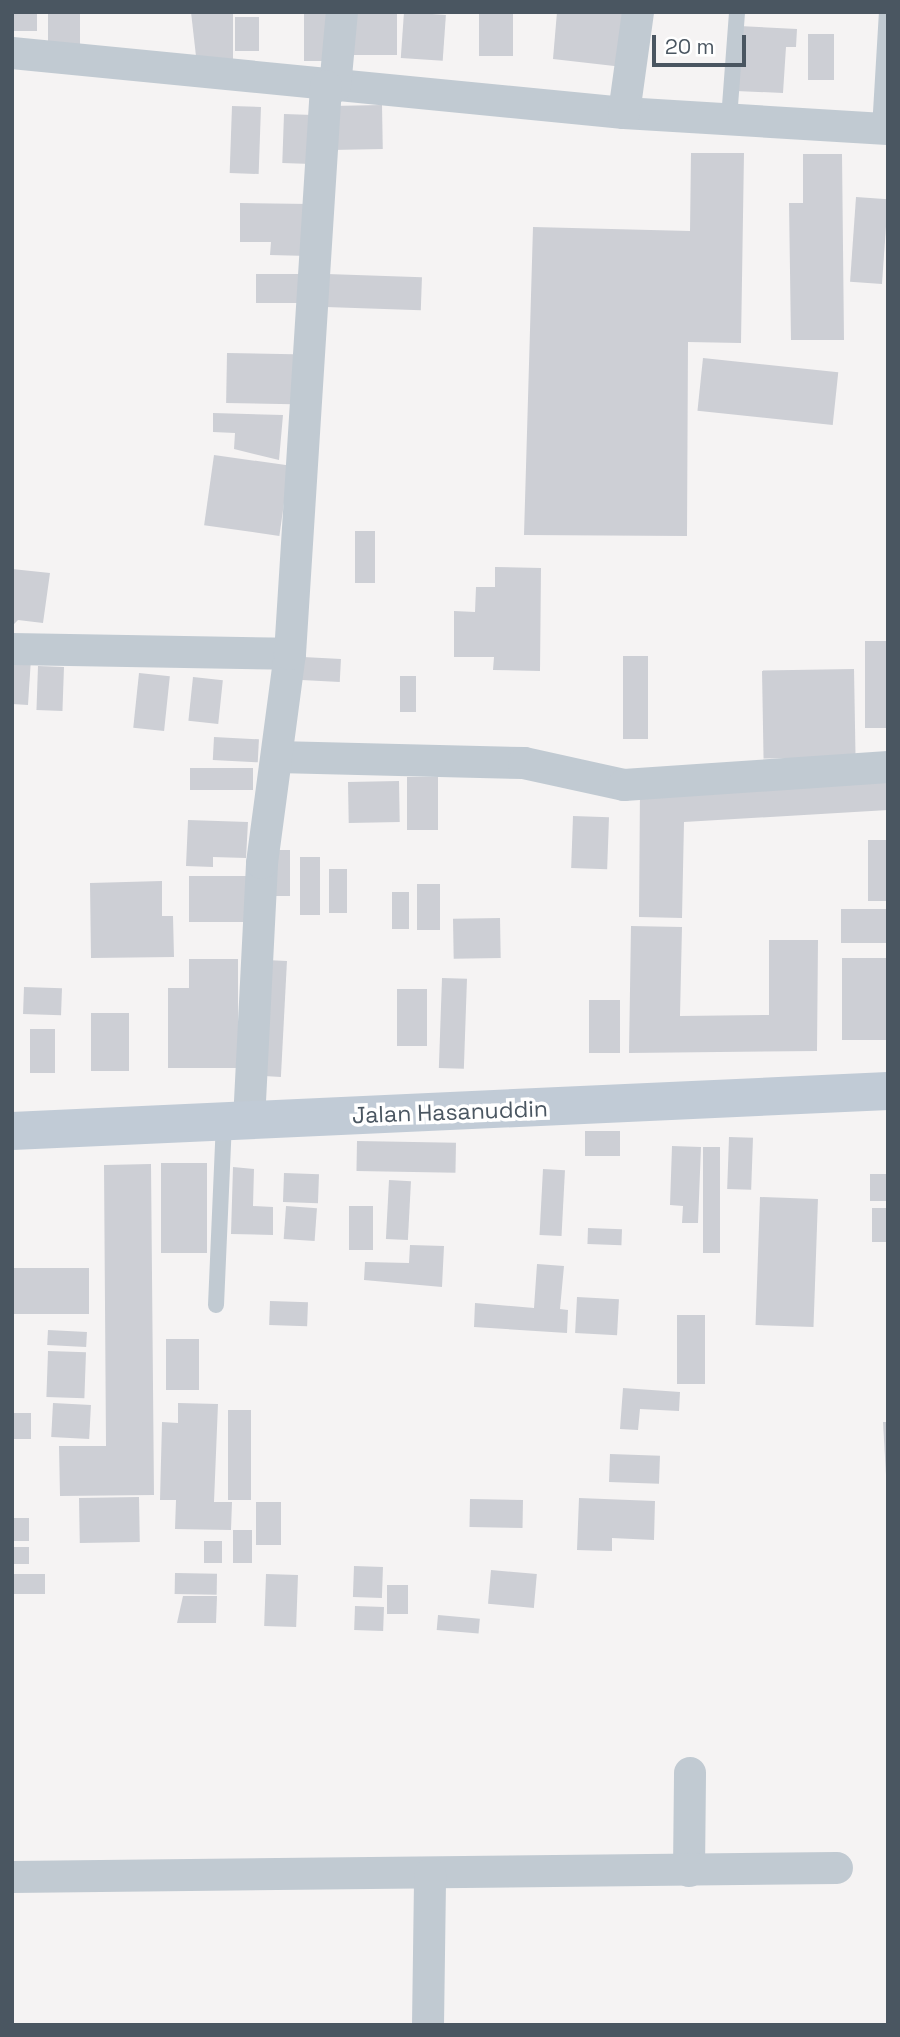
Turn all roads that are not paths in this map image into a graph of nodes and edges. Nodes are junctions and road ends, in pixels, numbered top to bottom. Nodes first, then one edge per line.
1 (342, 12) edge
2 (638, 12) edge
3 (737, 12) edge
4 (887, 12) edge
5 (12, 53) edge
6 (330, 86) junction
7 (624, 113) junction
8 (729, 119) junction
9 (884, 129) edge
10 (12, 649) edge
11 (290, 654) junction
12 (277, 757) junction
13 (888, 767) edge
14 (888, 1091) edge
15 (236, 1121) junction
16 (12, 1131) edge
17 (215, 1305) dead end
18 (690, 1773) dead end
19 (836, 1868) dead end
20 (689, 1871) junction
21 (430, 1874) junction
22 (12, 1877) edge
23 (428, 2025) edge

1 - 6 street
2 - 7 street
3 - 8 lane
4 - 9 lane
5 - 6 street
6 - 7 street
6 - 11 street
7 - 8 street
8 - 9 street
10 - 11 street
11 - 12 street
12 - 13 street
12 - 15 street
14 - 15 main road, Jalan Hasanuddin
15 - 16 main road, Jalan Hasanuddin
15 - 17 lane
18 - 20 street
19 - 20 street
20 - 21 street
21 - 22 street
21 - 23 street

